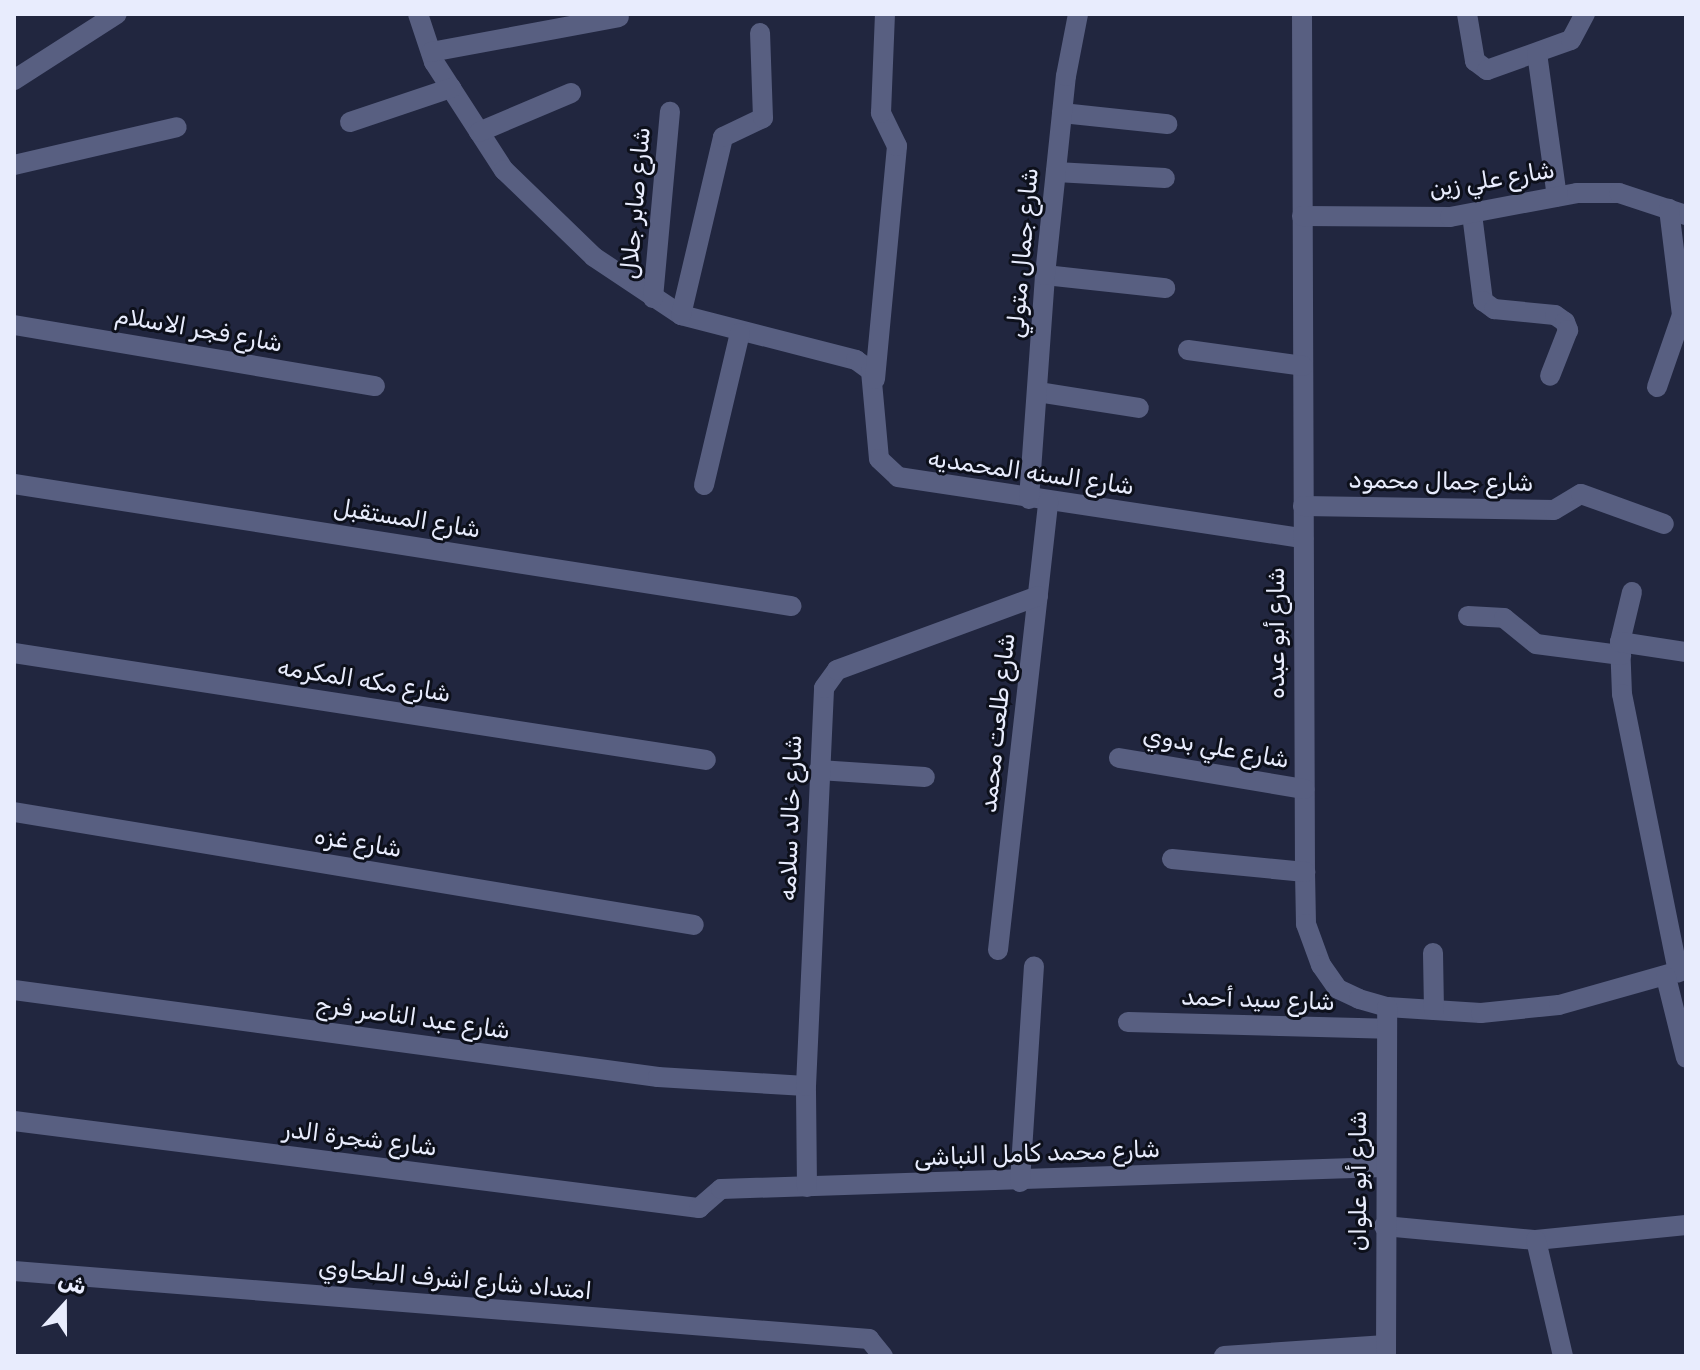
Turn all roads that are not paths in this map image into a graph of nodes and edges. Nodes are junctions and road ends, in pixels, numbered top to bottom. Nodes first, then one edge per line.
1 (117, 14) edge
2 (418, 14) edge
3 (885, 14) edge
4 (1078, 14) edge
5 (1302, 14) edge
6 (1467, 14) edge
7 (1585, 14) edge
8 (619, 17) dead end
9 (760, 33) dead end
10 (431, 52) junction
11 (1537, 53) junction
12 (14, 80) edge
13 (451, 88) junction
14 (571, 93) dead end
15 (670, 112) dead end
16 (1062, 113) junction
17 (350, 122) dead end
18 (1167, 124) dead end
19 (177, 127) dead end
20 (479, 132) junction
21 (14, 165) edge
22 (1056, 172) junction
23 (1165, 178) dead end
24 (1557, 197) junction
25 (1678, 212) edge
26 (1472, 214) junction
27 (1302, 216) junction
28 (1045, 275) junction
29 (1165, 288) dead end
30 (653, 298) junction
31 (681, 315) junction
32 (1684, 315) edge
33 (14, 325) edge
34 (740, 333) junction
35 (1188, 350) dead end
36 (1303, 366) junction
37 (1550, 376) dead end
38 (875, 379) junction
39 (375, 386) dead end
40 (1657, 387) dead end
41 (1038, 392) junction
42 (1139, 408) dead end
43 (14, 484) edge
44 (704, 485) dead end
45 (1039, 500) junction
46 (1303, 506) junction
47 (1664, 524) dead end
48 (1303, 538) junction
49 (1632, 592) dead end
50 (1038, 596) junction
51 (791, 606) dead end
52 (1468, 616) dead end
53 (1620, 648) junction
54 (1686, 652) edge
55 (14, 653) edge
56 (1119, 758) dead end
57 (706, 760) dead end
58 (819, 770) junction
59 (925, 777) dead end
60 (1304, 789) junction
61 (14, 812) edge
62 (1172, 859) dead end
63 (1305, 872) junction
64 (694, 925) dead end
65 (998, 950) dead end
66 (1433, 953) dead end
67 (1034, 966) dead end
68 (1677, 973) edge
69 (14, 990) edge
70 (1387, 1007) junction
71 (1434, 1010) junction
72 (1128, 1022) dead end
73 (1387, 1029) junction
74 (1686, 1058) edge
75 (806, 1086) junction
76 (14, 1121) edge
77 (1384, 1167) junction
78 (1020, 1182) junction
79 (807, 1187) junction
80 (699, 1208) joint
81 (1686, 1225) edge
82 (1384, 1226) junction
83 (1536, 1240) junction
84 (14, 1271) edge
85 (1386, 1350) edge
86 (883, 1356) edge
87 (1224, 1356) edge
88 (1563, 1356) edge

1 - 12 street
2 - 10 street
3 - 38 street, شارع السنه المحمديه
4 - 16 street, شارع جمال متولي
5 - 27 street, شارع أبو عبده
6 - 11 street
7 - 11 street
8 - 10 street
9 - 31 street
10 - 13 street
11 - 24 street
13 - 17 street
13 - 20 street
14 - 20 street
15 - 30 street, شارع صابر جلال
16 - 18 street
16 - 22 street, شارع جمال متولي
19 - 21 street
20 - 30 street
22 - 23 street
22 - 28 street, شارع جمال متولي
24 - 25 street, شارع علي زين
24 - 26 street, شارع علي زين
25 - 32 street
26 - 27 street, شارع علي زين
26 - 37 street
27 - 36 street, شارع أبو عبده
28 - 29 street
28 - 41 street, شارع جمال متولي
30 - 31 street
31 - 34 street
32 - 40 street
33 - 39 street, شارع فجر الاسلام
34 - 38 street
34 - 44 street
35 - 36 street
36 - 46 street, شارع أبو عبده
38 - 45 street, شارع السنه المحمديه
41 - 42 street
41 - 45 street, شارع جمال متولي
43 - 51 street, شارع المستقبل
45 - 48 street, شارع السنه المحمديه
45 - 50 street, شارع طلعت محمد
46 - 47 street, شارع جمال محمود
46 - 48 street, شارع أبو عبده
48 - 60 street, شارع أبو عبده
49 - 53 street
50 - 58 street, شارع خالد سلامه
50 - 65 street, شارع طلعت محمد
52 - 53 street
53 - 54 street
53 - 68 street
55 - 57 street, شارع مكه المكرمه
56 - 60 street, شارع علي بدوي
58 - 59 street
58 - 75 street, شارع خالد سلامه
60 - 63 street, شارع أبو عبده
61 - 64 street, شارع غزه
62 - 63 street
63 - 70 street, شارع أبو عبده
66 - 71 street
67 - 78 street
68 - 71 street, شارع أبو عبده
68 - 74 street
69 - 75 street, شارع عبد الناصر فرج
70 - 71 street, شارع أبو عبده
70 - 73 street, شارع أبو علوان
72 - 73 street, شارع سيد أحمد
73 - 77 street, شارع أبو علوان
75 - 79 street, شارع خالد سلامه
76 - 80 street, شارع شجرة الدر
77 - 78 street, شارع محمد كامل النباشى
77 - 82 street, شارع أبو علوان
78 - 79 street, شارع محمد كامل النباشى
79 - 80 street, شارع محمد كامل النباشى
81 - 83 street
82 - 83 street
82 - 85 street, شارع أبو علوان
83 - 88 street
84 - 86 street, امتداد شارع اشرف الطحاوي
85 - 87 street

